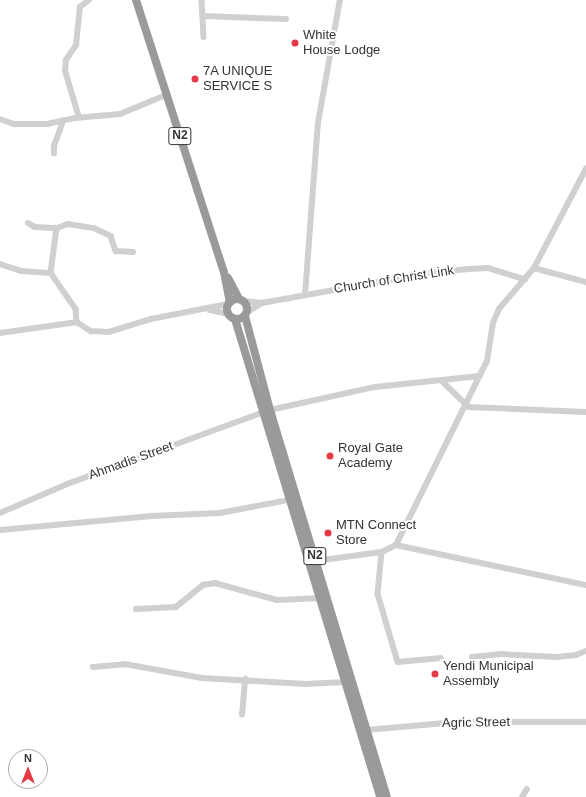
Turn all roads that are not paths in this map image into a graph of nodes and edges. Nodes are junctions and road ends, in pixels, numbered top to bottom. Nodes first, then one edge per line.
1 (89, 0) edge
2 (136, 0) edge
3 (202, 0) edge
4 (340, 0) edge
5 (203, 16) junction
6 (286, 19) dead end
7 (204, 37) dead end
8 (166, 95) junction
9 (79, 118) junction
10 (0, 119) edge
11 (63, 121) junction
12 (54, 154) dead end
13 (586, 169) edge
14 (28, 223) dead end
15 (57, 228) junction
16 (133, 252) dead end
17 (0, 264) edge
18 (534, 268) junction
19 (224, 272) junction
20 (51, 273) junction
21 (525, 279) junction
22 (586, 282) edge
23 (305, 295) junction
24 (242, 300) junction
25 (229, 303) junction
26 (262, 303) junction
27 (208, 310) junction
28 (246, 314) junction
29 (232, 317) junction
30 (77, 322) junction
31 (0, 333) edge
32 (479, 376) junction
33 (442, 382) junction
34 (466, 405) junction
35 (267, 411) junction
36 (586, 412) edge
37 (289, 500) junction
38 (0, 513) edge
39 (0, 530) edge
40 (396, 545) junction
41 (382, 552) junction
42 (316, 561) junction
43 (586, 585) edge
44 (320, 598) junction
45 (136, 609) dead end
46 (586, 651) edge
47 (472, 657) dead end
48 (441, 658) dead end
49 (93, 667) dead end
50 (245, 678) junction
51 (345, 682) junction
52 (242, 715) dead end
53 (586, 722) edge
54 (363, 731) junction
55 (527, 789) dead end
56 (380, 797) edge
57 (387, 797) edge
58 (522, 797) edge

1 - 9 street
2 - 8 highway, N2
3 - 5 street
4 - 23 street
5 - 6 street
5 - 7 street
8 - 9 street
8 - 19 highway, N2
9 - 11 street
10 - 11 street
11 - 12 street
13 - 18 street
14 - 15 street
15 - 16 street
15 - 20 street
17 - 20 street
18 - 21 street
18 - 22 street
19 - 24 highway, N2
19 - 25 highway, N2
20 - 30 street
21 - 23 street, Church of Christ Link
21 - 32 street
23 - 26 street, Church of Christ Link
24 - 25 highway
24 - 26 street, Church of Christ Link
24 - 28 highway
25 - 27 street
25 - 29 highway
26 - 28 street, Church of Christ Link
27 - 29 street
27 - 30 street
28 - 29 highway
28 - 35 highway, N2
29 - 35 highway, N2
30 - 31 street
32 - 33 street, Ahmadis Street
32 - 34 street
33 - 34 street
33 - 35 street, Ahmadis Street
34 - 36 street
34 - 40 street
35 - 37 highway, N2
35 - 38 street, Ahmadis Street
35 - 42 highway, N2
37 - 39 street
37 - 44 highway, N2
40 - 41 street
40 - 43 street
41 - 42 street
41 - 48 street
42 - 54 highway, N2
44 - 45 street
44 - 51 highway, N2
46 - 47 street
49 - 50 street
50 - 51 street
50 - 52 street
51 - 54 highway, N2
53 - 54 street, Agric Street
54 - 56 highway, N2
54 - 57 highway, N2
55 - 58 street

